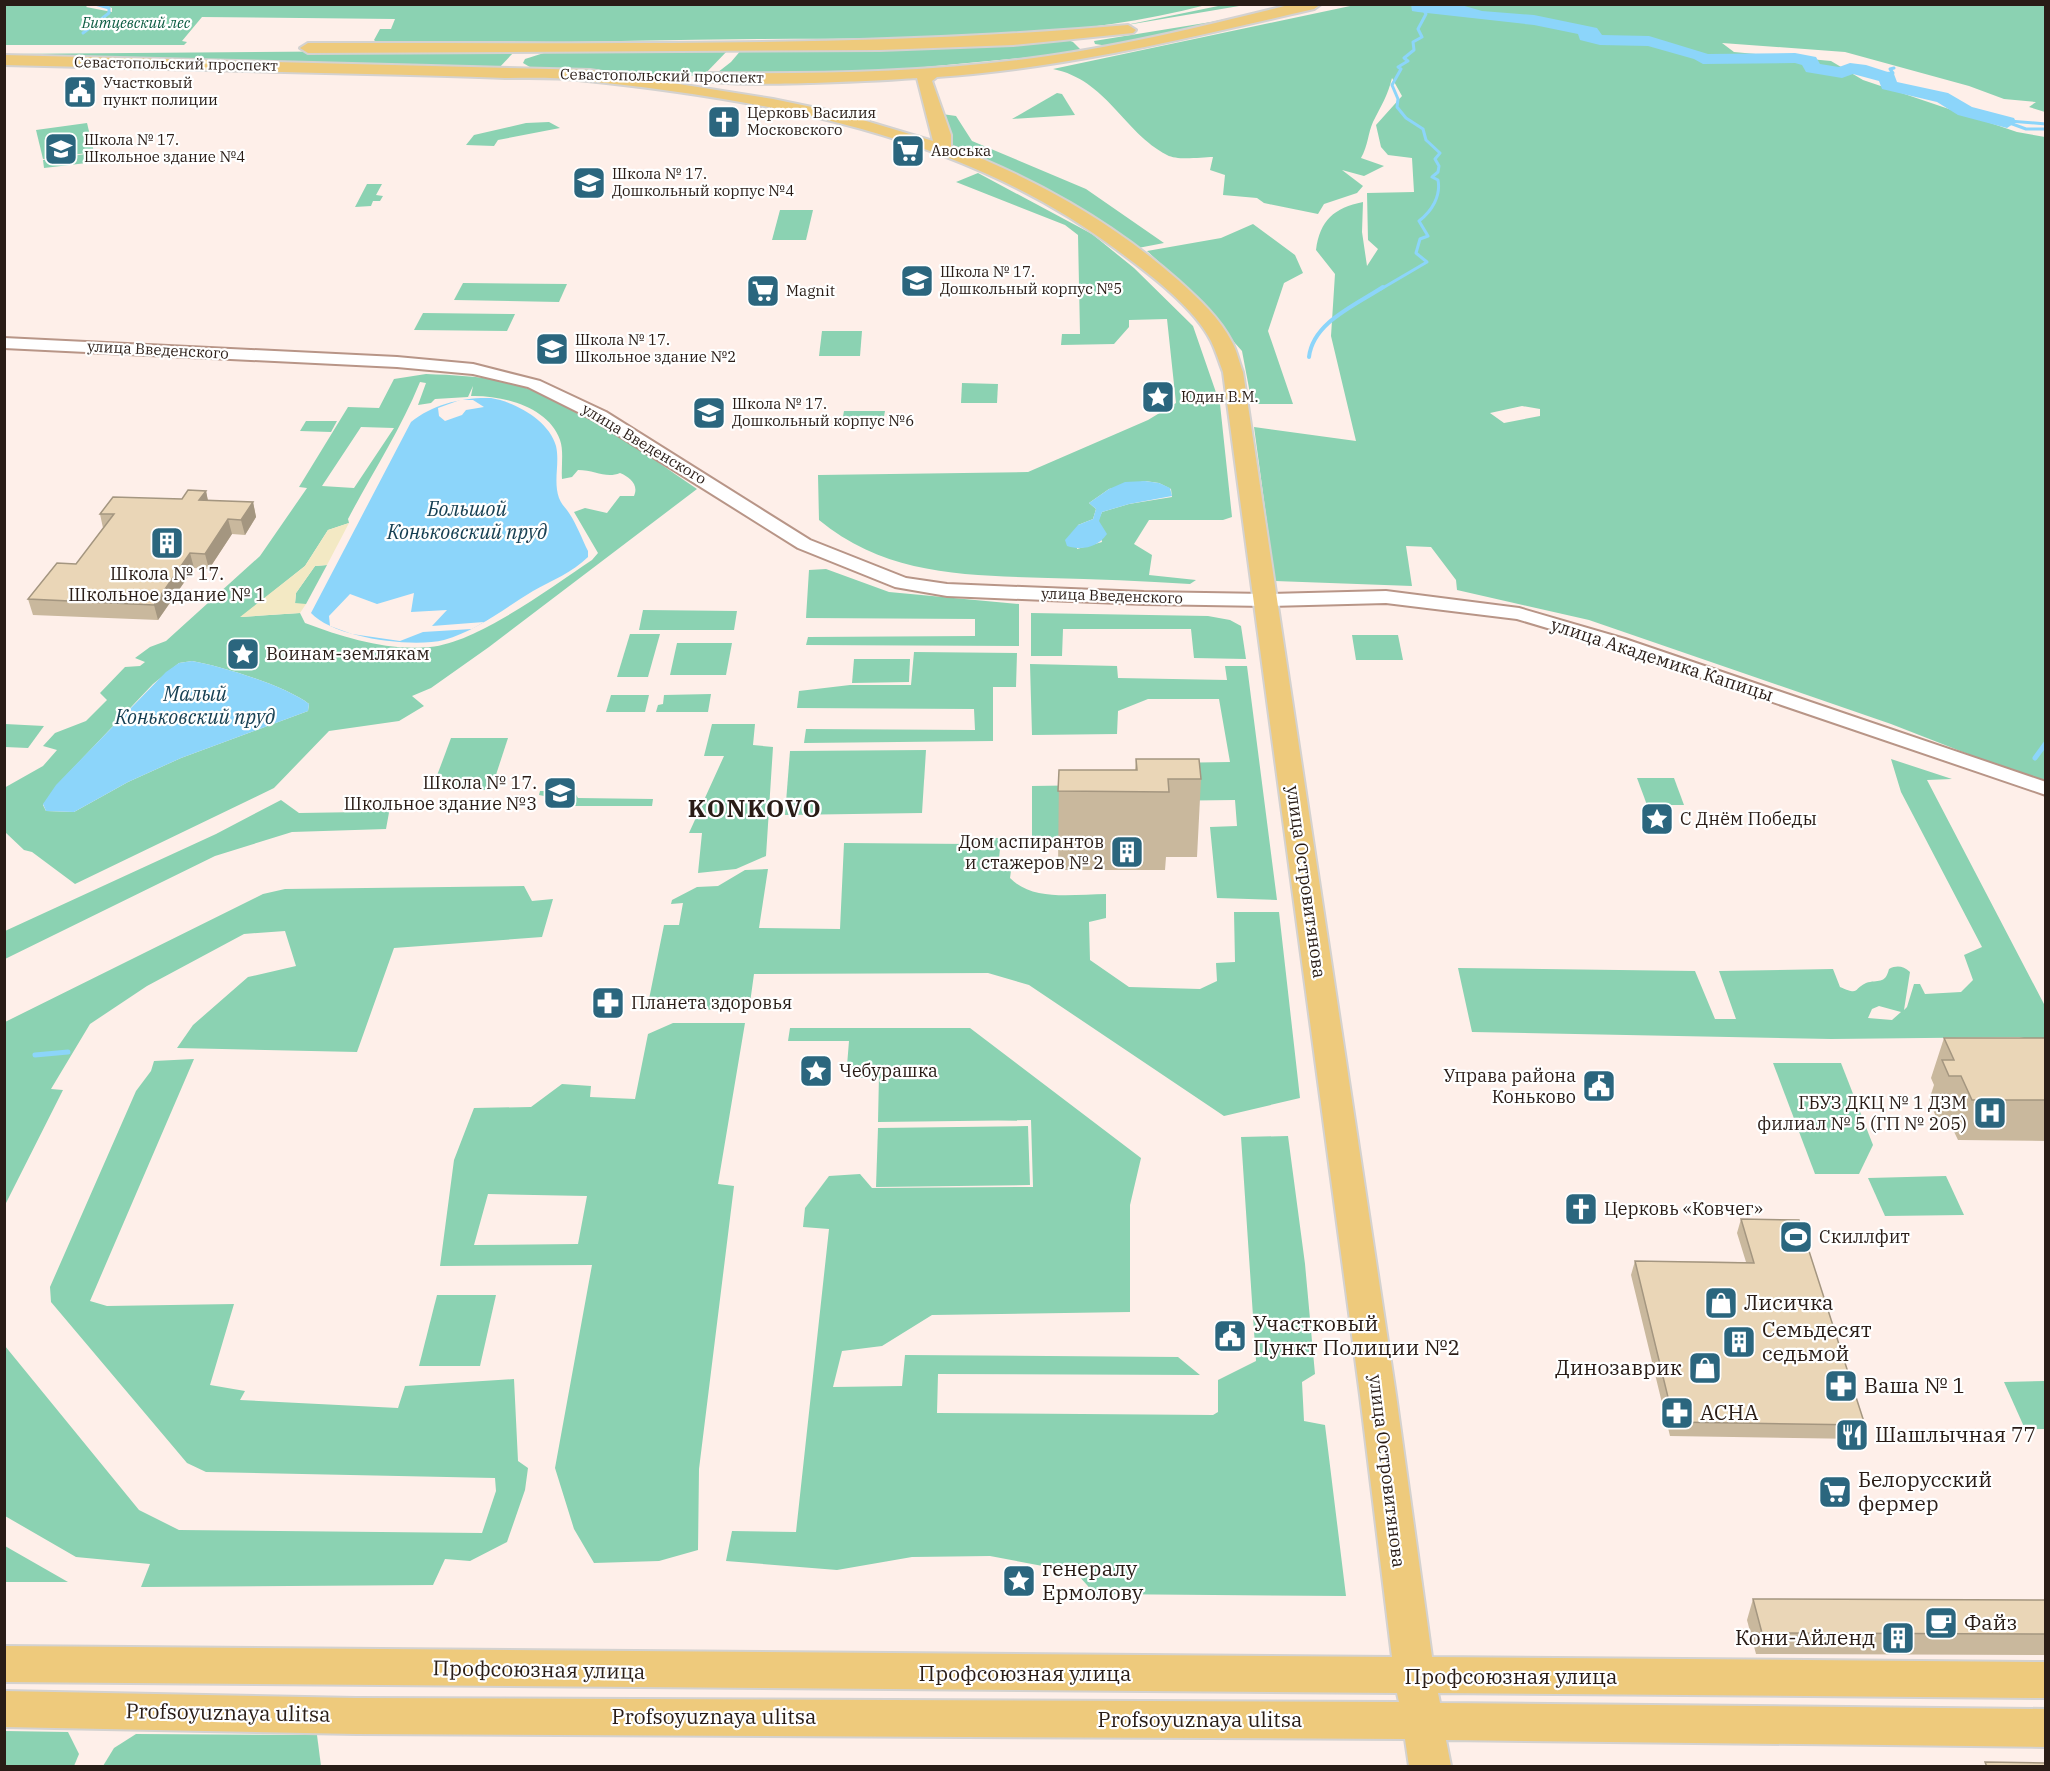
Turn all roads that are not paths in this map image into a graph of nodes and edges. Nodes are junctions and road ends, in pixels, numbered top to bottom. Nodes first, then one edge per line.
1 (1269, 4) edge
2 (1314, 4) edge
3 (571, 47) junction
4 (290, 48) dead end
5 (197, 49) dead end
6 (4, 50) edge
7 (4, 60) edge
8 (934, 71) junction
9 (539, 74) junction
10 (572, 74) junction
11 (942, 147) junction
12 (4, 343) edge
13 (1266, 600) junction
14 (2046, 789) edge
15 (4, 1664) edge
16 (1414, 1677) junction
17 (2046, 1680) edge
18 (4, 1709) edge
19 (1423, 1721) junction
20 (2046, 1728) edge
21 (1430, 1767) edge

1 - 3 main road, Севастопольский проспект
2 - 8 main road, Севастопольский проспект
3 - 4 main road, Севастопольский проспект
3 - 9 main road
5 - 6 main road, Севастопольский проспект
7 - 9 main road, Севастопольский проспект
8 - 10 main road, Севастопольский проспект
8 - 11 main road
9 - 10 main road, Севастопольский проспект
10 - 11 main road, улица Островитянова
11 - 13 main road, улица Островитянова
12 - 13 street, улица Введенского
13 - 14 street, улица Академика Капицы
13 - 16 main road, улица Островитянова
15 - 16 main road, Профсоюзная улица
16 - 17 main road, Профсоюзная улица
16 - 19 main road, улица Островитянова
18 - 19 main road, Profsoyuznaya ulitsa
19 - 20 main road
19 - 21 main road, улица Островитянова

